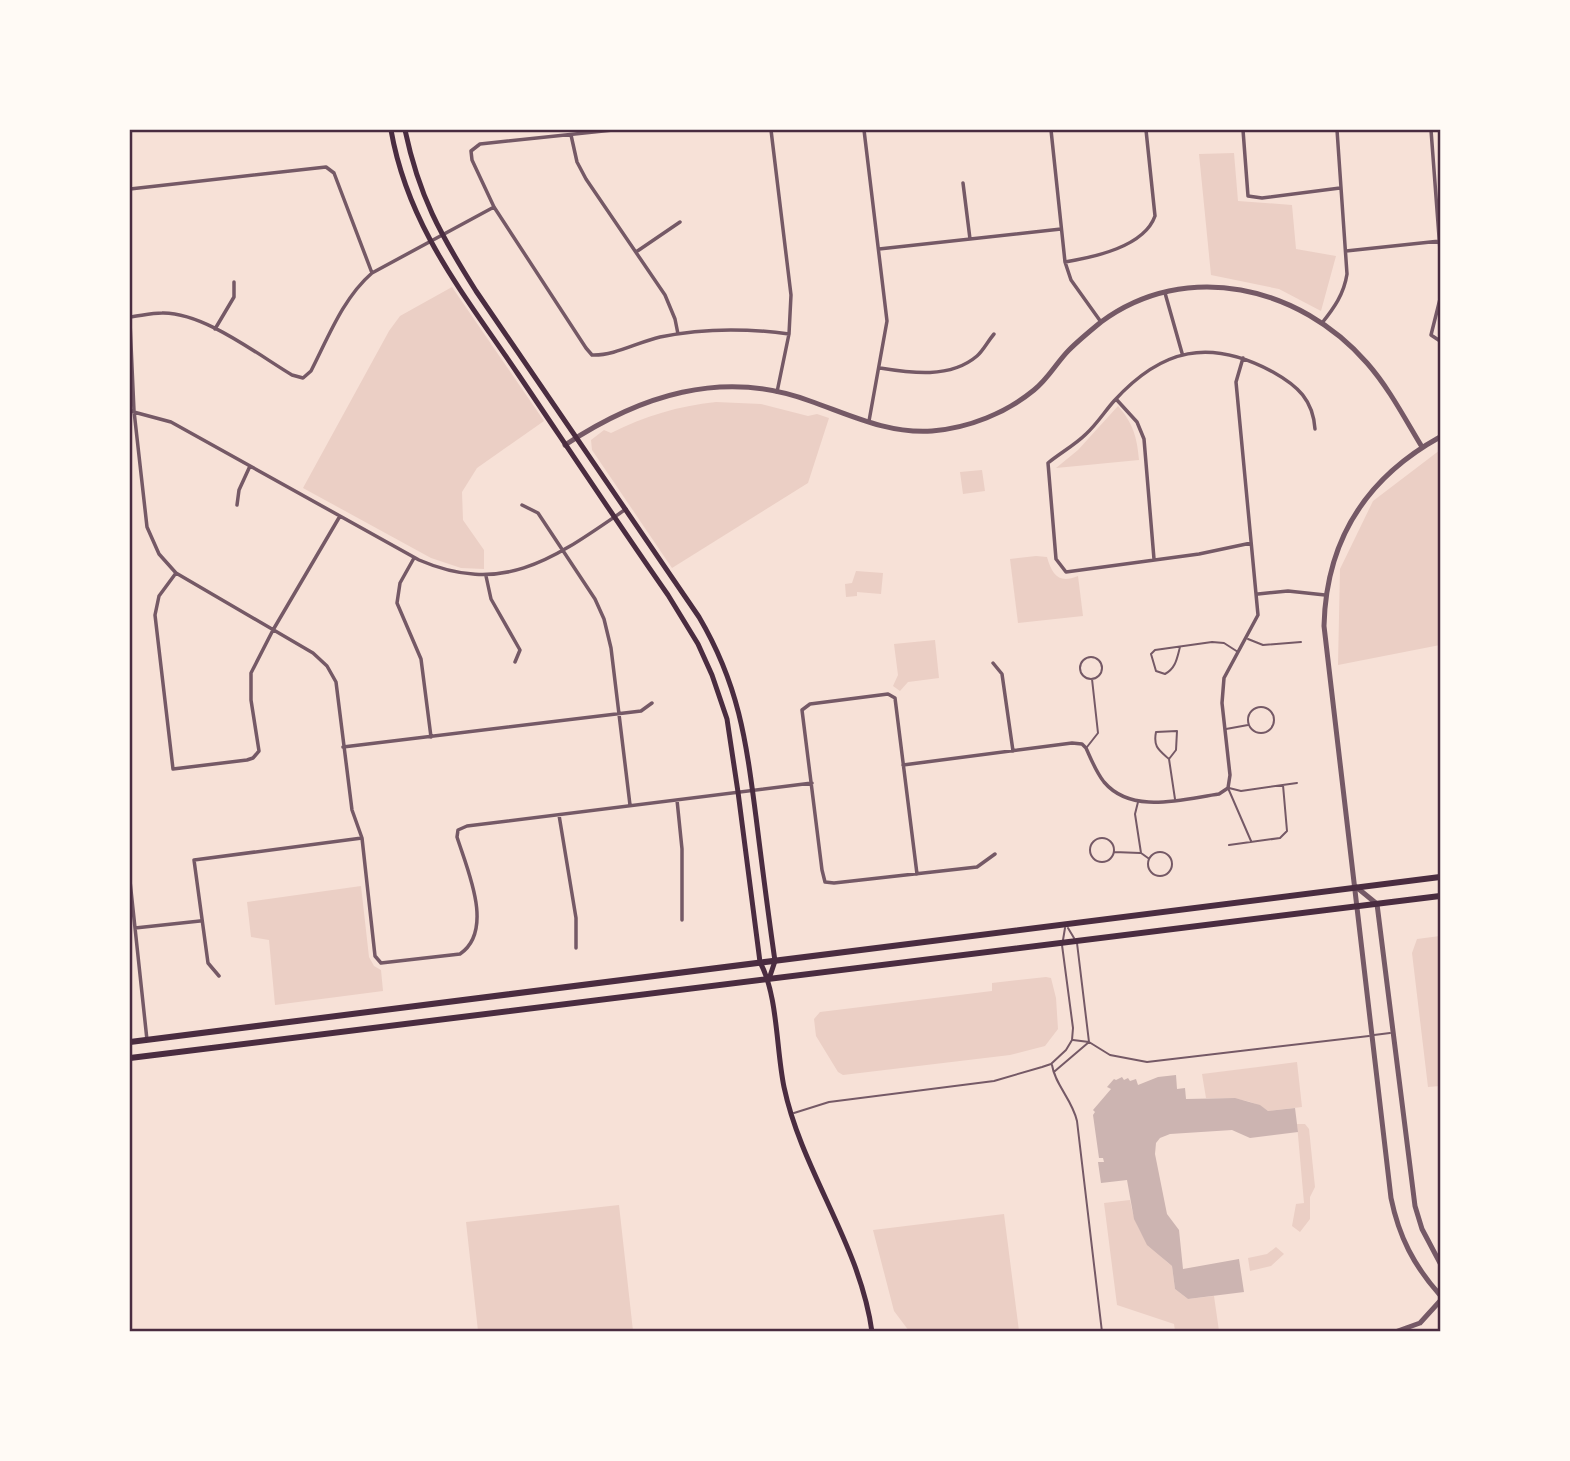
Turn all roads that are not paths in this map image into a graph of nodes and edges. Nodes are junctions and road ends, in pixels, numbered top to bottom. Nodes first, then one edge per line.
1 (391, 130) edge
2 (405, 130) edge
3 (613, 130) edge
4 (771, 130) edge
5 (864, 130) edge
6 (1051, 130) edge
7 (1146, 130) edge
8 (1243, 130) edge
9 (1337, 130) edge
10 (1431, 130) edge
11 (571, 135) junction
12 (963, 183) dead end
13 (1340, 188) junction
14 (130, 189) edge
15 (494, 207) junction
16 (680, 222) dead end
17 (1061, 229) junction
18 (442, 236) junction
19 (970, 239) junction
20 (1440, 241) edge
21 (430, 243) junction
22 (879, 249) junction
23 (1440, 250) edge
24 (1346, 251) junction
25 (636, 252) junction
26 (1065, 262) junction
27 (372, 273) junction
28 (234, 282) dead end
29 (1165, 291) junction
30 (1440, 299) edge
31 (130, 320) edge
32 (1101, 322) junction
33 (1322, 323) junction
34 (215, 329) junction
35 (678, 334) junction
36 (789, 334) junction
37 (994, 334) dead end
38 (1440, 341) edge
39 (1183, 354) junction
40 (1243, 358) junction
41 (880, 368) junction
42 (777, 392) junction
43 (1116, 399) junction
44 (132, 411) edge
45 (869, 423) junction
46 (1315, 429) dead end
47 (578, 437) junction
48 (1440, 437) edge
49 (565, 445) junction
50 (1422, 447) junction
51 (250, 466) junction
52 (237, 505) dead end
53 (522, 505) dead end
54 (626, 509) junction
55 (340, 516) junction
56 (614, 517) junction
57 (1252, 542) junction
58 (562, 550) junction
59 (414, 558) junction
60 (1154, 559) junction
61 (176, 573) junction
62 (486, 575) junction
63 (1257, 594) junction
64 (1325, 595) junction
65 (273, 630) junction
66 (1247, 639) junction
67 (1301, 642) dead end
68 (1180, 647) junction
69 (1239, 652) junction
70 (515, 662) dead end
71 (993, 663) dead end
72 (1092, 679) junction
73 (652, 703) dead end
74 (619, 714) junction
75 (1249, 725) junction
76 (1225, 729) junction
77 (431, 737) junction
78 (343, 747) junction
79 (1086, 748) junction
80 (1013, 751) junction
81 (1169, 759) junction
82 (904, 765) junction
83 (811, 783) junction
84 (1297, 783) dead end
85 (1283, 785) junction
86 (1228, 788) junction
87 (752, 790) junction
88 (738, 792) junction
89 (677, 800) junction
90 (1175, 800) junction
91 (1138, 801) junction
92 (631, 805) junction
93 (559, 814) junction
94 (362, 838) junction
95 (1252, 842) junction
96 (1229, 845) dead end
97 (1114, 852) junction
98 (1141, 853) junction
99 (995, 854) dead end
100 (1149, 859) junction
101 (917, 874) junction
102 (1440, 877) edge
103 (130, 881) edge
104 (1355, 886) junction
105 (1440, 896) edge
106 (1377, 904) junction
107 (1357, 907) junction
108 (682, 920) dead end
109 (200, 921) junction
110 (1066, 924) junction
111 (135, 928) junction
112 (1077, 941) junction
113 (1062, 943) junction
114 (576, 948) dead end
115 (775, 961) junction
116 (760, 962) junction
117 (219, 976) dead end
118 (769, 979) junction
119 (1393, 1033) junction
120 (1372, 1036) junction
121 (147, 1040) junction
122 (1072, 1040) junction
123 (130, 1042) edge
124 (1089, 1042) junction
125 (149, 1056) junction
126 (130, 1058) edge
127 (1051, 1064) junction
128 (1053, 1073) junction
129 (790, 1114) junction
130 (1440, 1263) edge
131 (1440, 1295) edge
132 (1440, 1301) edge
133 (872, 1332) edge
134 (1102, 1332) edge
135 (1395, 1332) edge

1 - 21 main road
2 - 18 main road
3 - 11 street
4 - 36 street
5 - 22 street
6 - 17 street
7 - 26 street
8 - 13 street
9 - 13 street
10 - 20 street
11 - 15 street
11 - 25 street
12 - 19 street
13 - 24 street
14 - 27 street
15 - 18 street
15 - 35 street
16 - 25 street
17 - 19 street
17 - 26 street
18 - 21 street
18 - 47 main road
19 - 22 street
20 - 23 street
20 - 24 street
21 - 27 street
21 - 49 main road
22 - 41 street
24 - 33 street
25 - 35 street
26 - 32 street
27 - 34 street
28 - 34 street
29 - 32 street
29 - 33 street
29 - 39 street
30 - 38 street
31 - 34 street
31 - 44 street
32 - 45 street
33 - 50 street
35 - 36 street
36 - 42 street
37 - 41 street
39 - 40 street
39 - 43 street
40 - 46 street
40 - 57 street
41 - 45 street
42 - 45 street
42 - 47 street
43 - 60 street
43 - 60 street
44 - 51 street
44 - 61 street
47 - 49 street
47 - 54 main road
48 - 50 street
49 - 56 main road
50 - 64 street
51 - 52 street
51 - 55 street
53 - 58 street
54 - 56 street
54 - 87 main road
55 - 59 street
55 - 65 street
56 - 58 street
56 - 88 main road
57 - 60 street
57 - 63 street
58 - 62 street
58 - 74 street
59 - 62 street
59 - 77 street
61 - 65 street
61 - 65 street
62 - 70 street
63 - 64 street
63 - 66 street
64 - 104 street
65 - 78 street
66 - 67 lane
66 - 69 street
68 - 68 lane
68 - 69 lane
69 - 76 street
71 - 80 street
72 - 72 lane
72 - 79 lane
73 - 74 street
74 - 77 street
74 - 92 street
75 - 75 lane
75 - 76 lane
76 - 86 street
77 - 78 street
78 - 94 street
79 - 80 street
79 - 91 street
80 - 82 street
81 - 81 lane
81 - 90 lane
82 - 83 street
82 - 101 street
83 - 87 street
83 - 101 street
84 - 85 lane
85 - 86 lane
85 - 95 lane
86 - 90 street
86 - 95 lane
87 - 88 street
87 - 115 main road
88 - 89 street
88 - 116 main road
89 - 92 street
89 - 108 street
90 - 91 street
91 - 98 lane
92 - 93 street
93 - 94 street
93 - 114 street
94 - 109 street
95 - 96 lane
97 - 97 lane
97 - 98 lane
98 - 100 lane
99 - 101 street
100 - 100 lane
102 - 104 main road
103 - 111 street
104 - 106 street
104 - 107 street
104 - 110 main road
105 - 106 main road
106 - 107 main road
106 - 119 street
107 - 112 main road
107 - 120 street
109 - 111 street
109 - 117 street
110 - 112 lane
110 - 113 lane
110 - 115 main road
111 - 121 street
112 - 113 main road
112 - 124 lane
113 - 118 main road
113 - 122 lane
115 - 116 main road
115 - 118 main road
116 - 118 main road
116 - 121 main road
118 - 125 main road
118 - 129 main road
119 - 120 lane
119 - 130 street
120 - 124 lane
120 - 131 street
121 - 123 main road
121 - 125 main road
122 - 124 lane
122 - 127 lane
124 - 128 lane
125 - 126 main road
127 - 128 lane
127 - 129 lane
128 - 134 lane
129 - 133 main road
132 - 135 street

